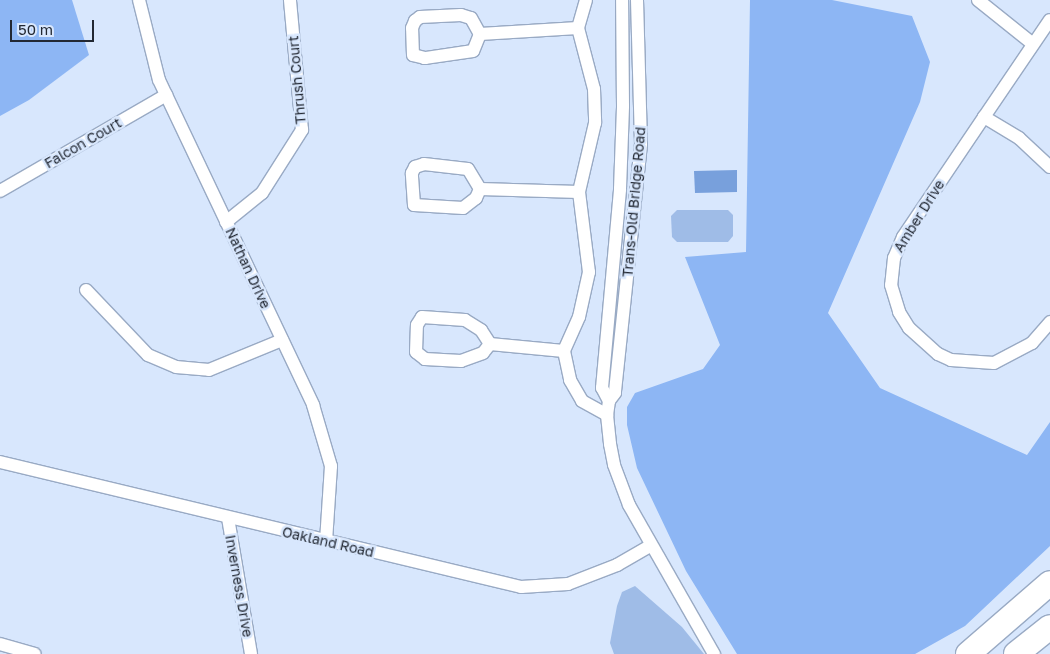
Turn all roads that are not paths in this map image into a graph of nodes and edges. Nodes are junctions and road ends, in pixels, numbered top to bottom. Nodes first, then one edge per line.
1 (139, 0) edge
2 (290, 0) edge
3 (586, 0) edge
4 (622, 0) edge
5 (638, 0) edge
6 (978, 0) edge
7 (1050, 20) edge
8 (578, 28) junction
9 (480, 34) junction
10 (1034, 44) junction
11 (166, 96) junction
12 (984, 118) junction
13 (1050, 167) edge
14 (480, 189) junction
15 (0, 191) edge
16 (579, 192) junction
17 (226, 222) junction
18 (86, 290) dead end
19 (1050, 322) edge
20 (282, 340) junction
21 (490, 344) junction
22 (564, 351) junction
23 (609, 401) junction
24 (606, 415) junction
25 (0, 462) edge
26 (228, 518) junction
27 (326, 541) junction
28 (651, 545) junction
29 (1050, 584) edge
30 (1050, 627) edge
31 (0, 644) edge
32 (35, 654) edge
33 (251, 654) edge
34 (714, 654) edge
35 (968, 654) edge
36 (1016, 654) edge

1 - 11 street, Nathan Drive
2 - 17 street, Thrush Court
3 - 8 street
4 - 23 street, Trans-Old Bridge Road
5 - 23 street, Trans-Old Bridge Road
6 - 10 street
7 - 10 street, Amber Drive
8 - 9 street
8 - 16 street
9 - 9 street
10 - 12 street, Amber Drive
11 - 15 street, Falcon Court
11 - 17 street, Nathan Drive
12 - 13 street
12 - 19 street, Amber Drive
14 - 14 street
14 - 16 street
16 - 22 street
17 - 20 street, Nathan Drive
18 - 20 street
20 - 27 street, Nathan Drive
21 - 21 street
21 - 22 street
22 - 24 street
23 - 24 street, Trans-Old Bridge Road
24 - 28 street, Trans-Old Bridge Road
25 - 26 street, Oakland Road
26 - 27 street, Oakland Road
26 - 33 street, Inverness Drive
27 - 28 street, Oakland Road
28 - 34 street, Trans-Old Bridge Road
29 - 35 highway
30 - 36 highway
31 - 32 street

